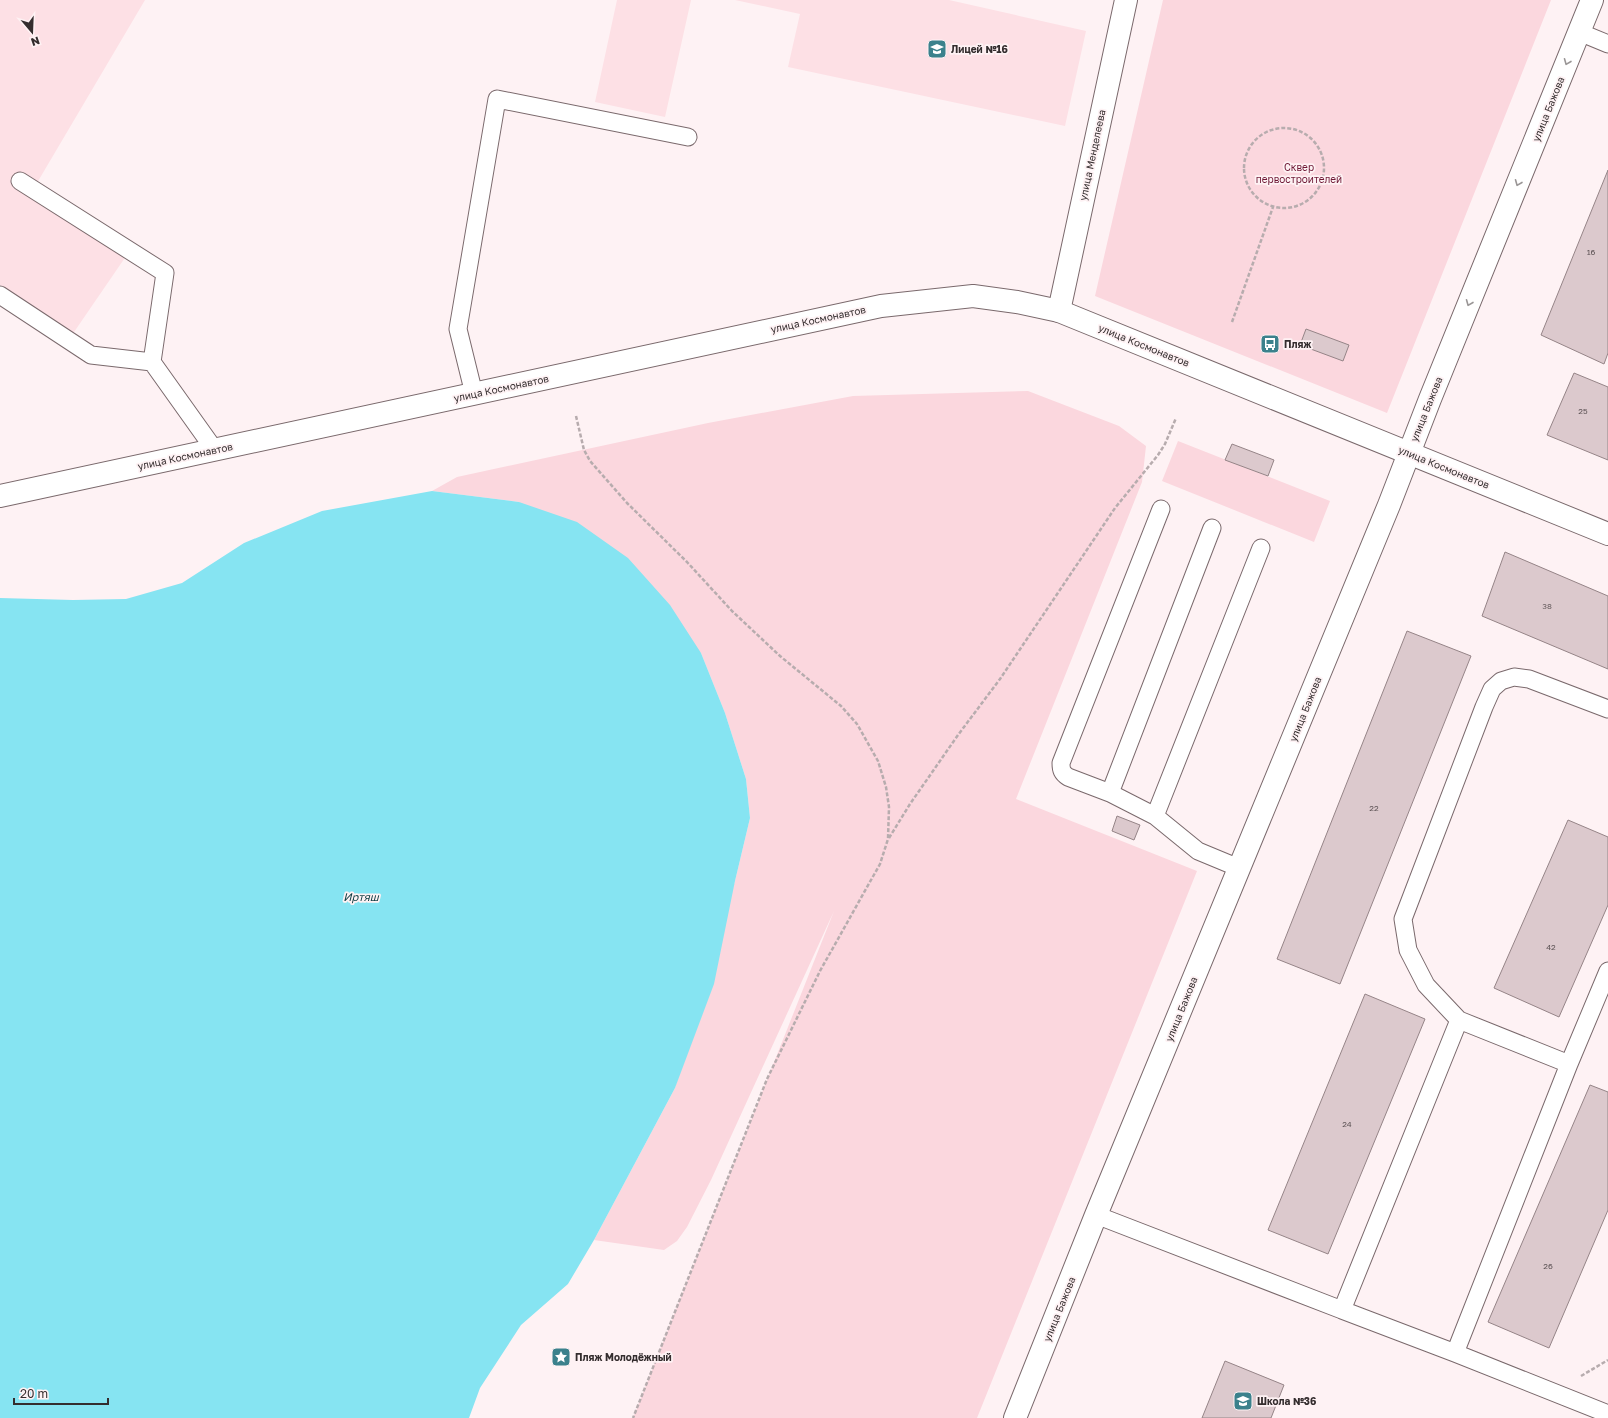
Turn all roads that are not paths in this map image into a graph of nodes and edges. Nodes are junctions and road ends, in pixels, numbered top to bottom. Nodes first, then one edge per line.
1 (1126, 0) edge
2 (1592, 0) edge
3 (1579, 32) junction
4 (1608, 44) edge
5 (688, 137) dead end
6 (20, 181) dead end
7 (0, 295) edge
8 (1059, 311) junction
9 (152, 362) junction
10 (474, 394) junction
11 (214, 449) junction
12 (1409, 453) junction
13 (0, 496) edge
14 (1161, 509) dead end
15 (1212, 528) dead end
16 (1608, 534) edge
17 (1261, 548) dead end
18 (1608, 709) edge
19 (1110, 793) junction
20 (1155, 816) junction
21 (1239, 868) junction
22 (1608, 971) edge
23 (1459, 1020) junction
24 (1569, 1064) junction
25 (1096, 1215) junction
26 (1342, 1310) junction
27 (1455, 1353) junction
28 (1608, 1414) edge
29 (1015, 1418) edge

1 - 8 street, улица Менделеева
2 - 3 street, улица Бажова
3 - 4 lane
3 -> 12 street, улица Бажова
5 - 10 lane
6 - 9 lane
7 - 9 lane
8 - 10 street, улица Космонавтов
8 - 12 street, улица Космонавтов
9 - 11 lane
10 - 11 street, улица Космонавтов
11 - 13 street, улица Космонавтов
12 - 16 street, улица Космонавтов
12 - 21 street, улица Бажова
14 - 19 lane
15 - 19 lane
17 - 20 lane
18 - 23 lane
19 - 20 lane
20 - 21 lane
21 - 25 street, улица Бажова
22 - 24 lane
23 - 24 lane
23 - 26 lane
24 - 27 lane
25 - 26 lane
25 - 29 street, улица Бажова
26 - 27 lane
27 - 28 lane

